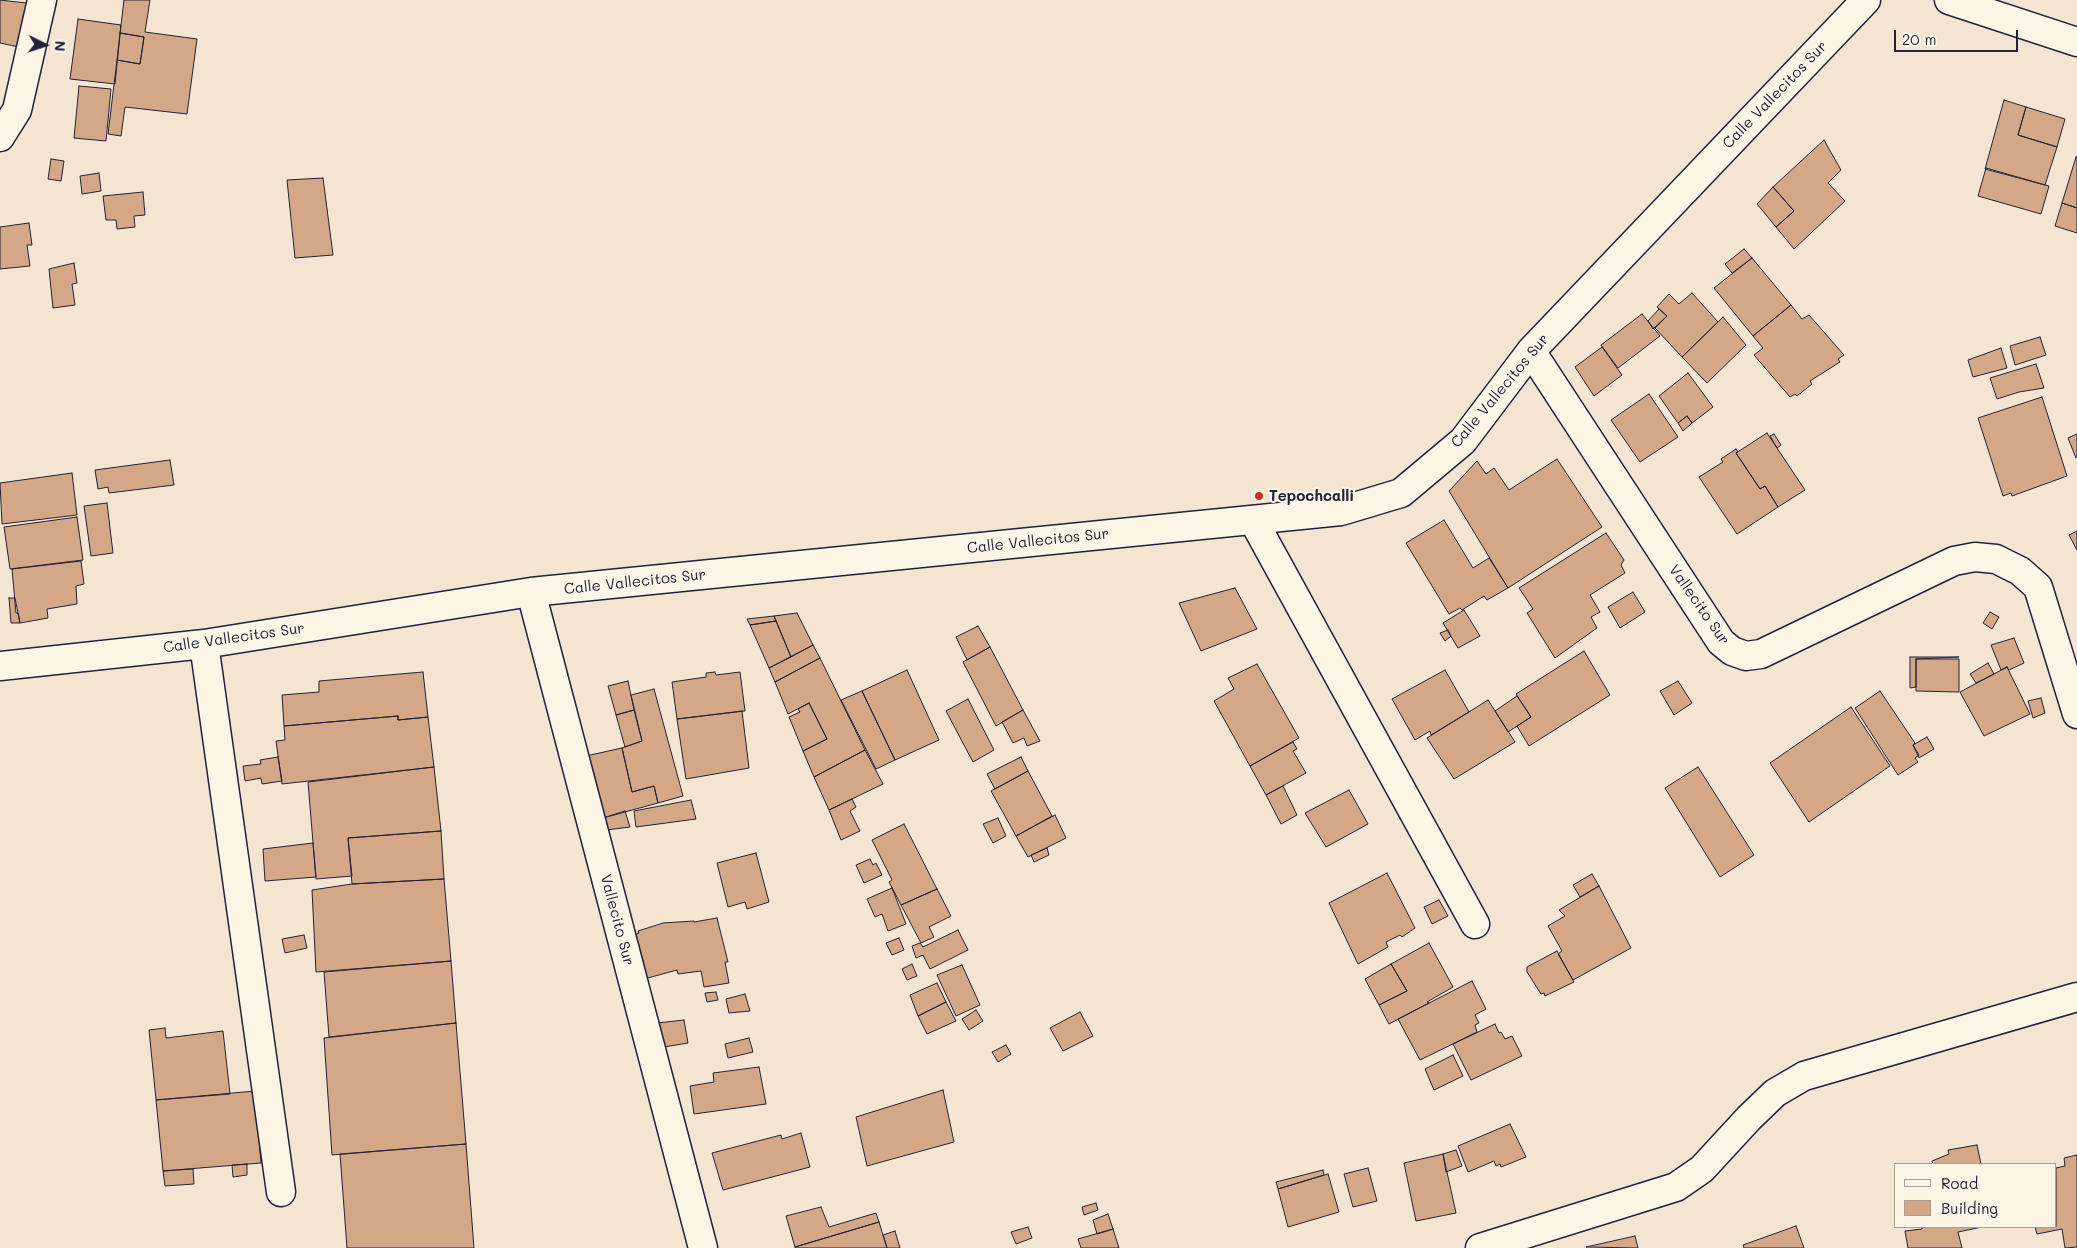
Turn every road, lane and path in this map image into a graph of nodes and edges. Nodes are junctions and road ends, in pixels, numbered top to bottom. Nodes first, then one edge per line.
1 (42, 0) edge
2 (1866, 0) edge
3 (1949, 0) edge
4 (2077, 42) edge
5 (0, 138) edge
6 (1531, 351) junction
7 (1252, 520) junction
8 (531, 592) junction
9 (204, 644) junction
10 (0, 666) edge
11 (2077, 714) edge
12 (1475, 924) dead end
13 (2077, 997) edge
14 (281, 1192) dead end
15 (703, 1248) edge
16 (1480, 1248) edge

1 - 5 street
2 - 6 street, Calle Vallecitos Sur
3 - 4 street
6 - 7 street, Calle Vallecitos Sur
6 - 11 street, Vallecito Sur
7 - 8 street, Calle Vallecitos Sur
7 - 12 street
8 - 9 street, Calle Vallecitos Sur
8 - 15 street, Vallecito Sur
9 - 10 street, Calle Vallecitos Sur
9 - 14 street
13 - 16 street

